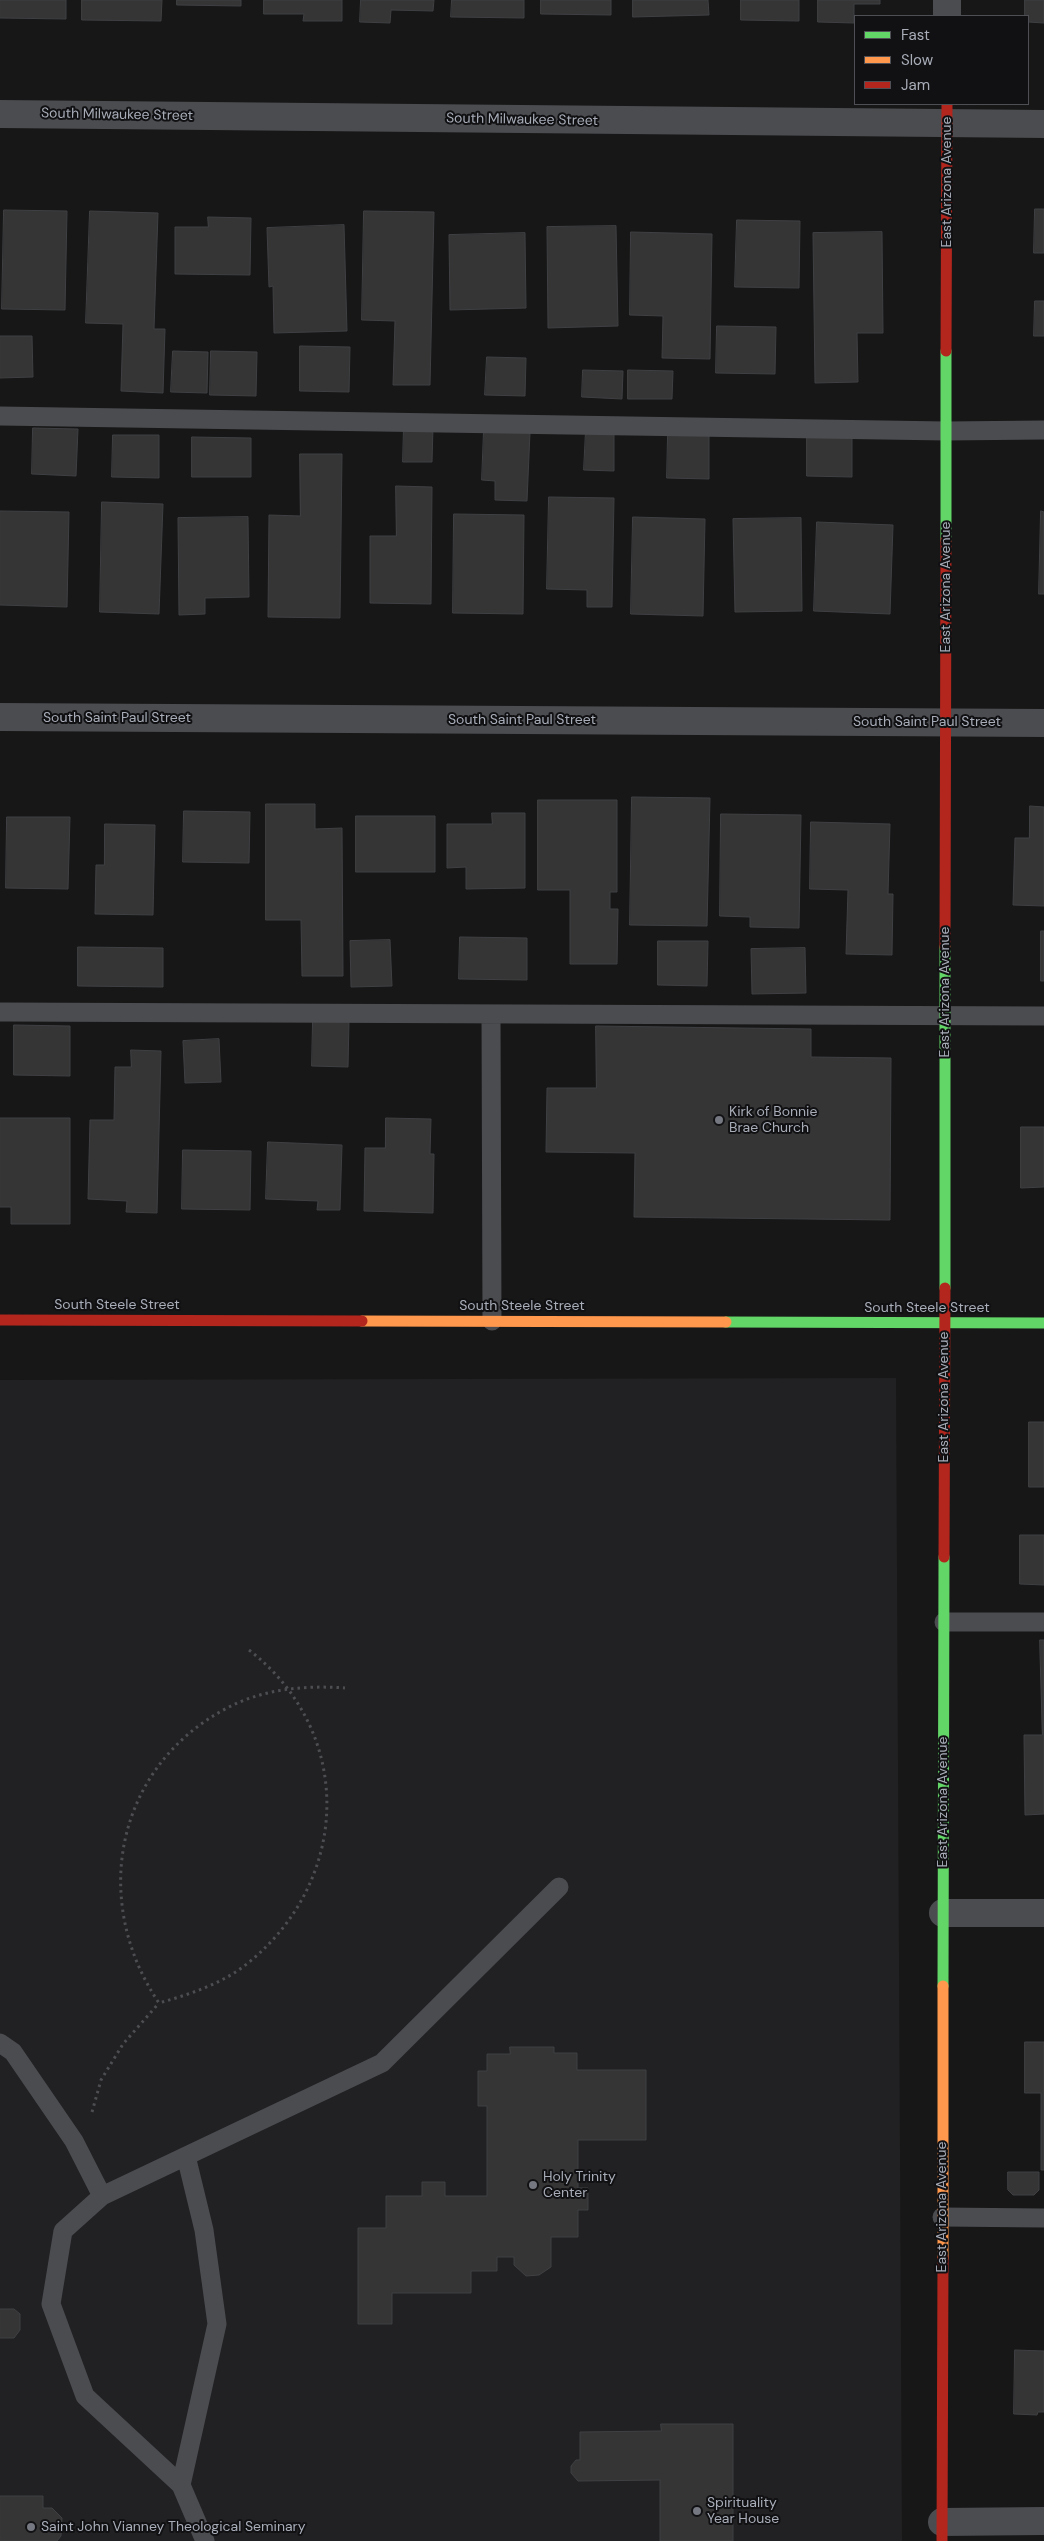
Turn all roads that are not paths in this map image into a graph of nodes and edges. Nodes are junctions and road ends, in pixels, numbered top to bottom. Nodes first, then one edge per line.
1 (947, 0) edge
2 (947, 15) edge
3 (0, 114) edge
4 (947, 114) edge
5 (1044, 124) edge
6 (0, 416) edge
7 (1044, 430) edge
8 (946, 431) junction
9 (0, 717) edge
10 (946, 722) junction
11 (1044, 723) edge
12 (0, 1012) edge
13 (491, 1014) junction
14 (945, 1016) junction
15 (1044, 1016) edge
16 (0, 1320) edge
17 (492, 1321) junction
18 (944, 1323) junction
19 (1044, 1324) edge
20 (944, 1622) junction
21 (1044, 1622) edge
22 (559, 1888) dead end
23 (943, 1913) junction
24 (1044, 1913) edge
25 (0, 2043) edge
26 (186, 2156) junction
27 (102, 2196) junction
28 (942, 2217) junction
29 (1044, 2218) edge
30 (181, 2485) junction
31 (1044, 2521) edge
32 (942, 2532) edge
33 (205, 2541) edge

1 - 2 street
3 - 4 street, South Milwaukee Street
4 - 5 street, South Milwaukee Street
4 - 8 street, East Arizona Avenue
6 - 8 lane
7 - 8 lane
8 - 10 street, East Arizona Avenue
9 - 10 street, South Saint Paul Street
10 - 11 street, South Saint Paul Street
10 - 14 street, East Arizona Avenue
12 - 13 lane
13 - 14 lane
13 - 17 lane
14 - 15 lane
14 - 18 street, East Arizona Avenue
16 - 17 street, South Steele Street
17 - 18 street, South Steele Street
18 - 19 street, South Steele Street
18 - 20 street, East Arizona Avenue
20 - 21 lane
20 - 23 street, East Arizona Avenue
22 - 26 lane
23 - 24 street
23 - 28 street, East Arizona Avenue
25 - 27 lane
26 - 27 lane
26 - 30 lane
27 - 30 lane
28 - 29 lane
28 - 32 street, East Arizona Avenue
30 - 33 lane
31 - 32 street

